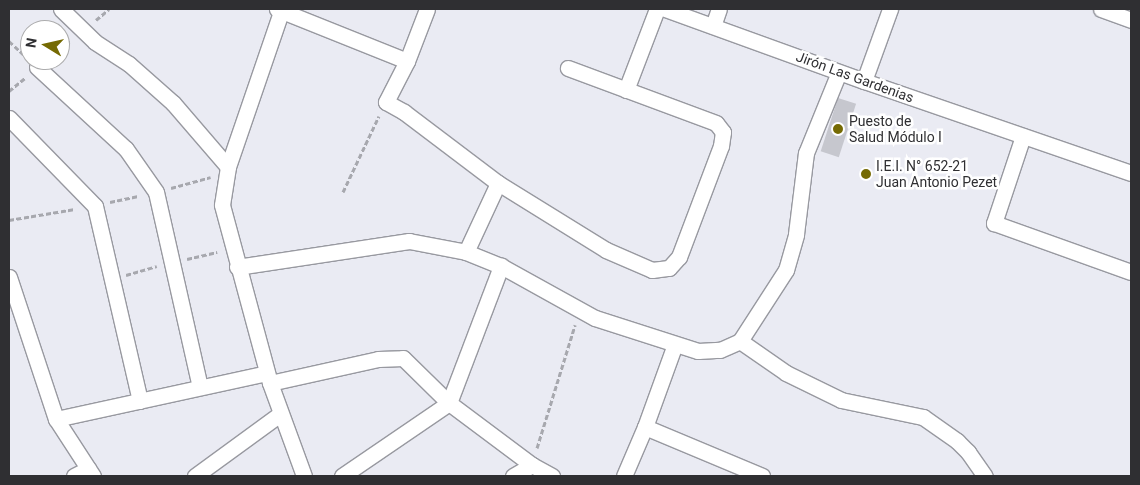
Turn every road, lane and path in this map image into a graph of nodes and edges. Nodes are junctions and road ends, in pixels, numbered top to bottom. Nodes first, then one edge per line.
1 (61, 9) edge
2 (280, 9) edge
3 (427, 9) edge
4 (657, 9) edge
5 (665, 9) edge
6 (719, 9) edge
7 (890, 9) edge
8 (1101, 9) edge
9 (1131, 20) edge
10 (712, 26) junction
11 (9, 41) edge
12 (20, 51) edge
13 (407, 61) junction
14 (568, 68) dead end
15 (40, 70) edge
16 (839, 72) junction
17 (864, 81) junction
18 (626, 90) junction
19 (386, 102) junction
20 (9, 118) edge
21 (1023, 136) junction
22 (227, 170) junction
23 (1131, 173) edge
24 (498, 183) junction
25 (156, 192) junction
26 (343, 192) dead end
27 (95, 206) junction
28 (9, 220) edge
29 (466, 252) junction
30 (501, 266) junction
31 (237, 267) junction
32 (1131, 272) edge
33 (9, 285) edge
34 (580, 311) junction
35 (740, 341) junction
36 (675, 344) junction
37 (269, 378) junction
38 (200, 387) junction
39 (140, 401) junction
40 (450, 403) junction
41 (280, 414) junction
42 (56, 419) junction
43 (645, 427) junction
44 (532, 465) junction
45 (90, 472) edge
46 (74, 476) edge
47 (195, 476) edge
48 (304, 476) edge
49 (342, 476) edge
50 (513, 476) edge
51 (552, 476) edge
52 (624, 476) edge
53 (762, 476) edge
54 (984, 476) edge

1 - 22 street
2 - 13 street
2 - 22 street
3 - 13 street
4 - 18 street
5 - 10 street, Jirón Las Gardenias
6 - 10 street
7 - 17 street
8 - 9 street
10 - 16 street, Jirón Las Gardenias
11 - 12 path
13 - 19 street
14 - 18 street
15 - 25 street
16 - 17 street, Jirón Las Gardenias
16 - 35 street
17 - 21 street, Jirón Las Gardenias
18 - 24 street
19 - 24 street
19 - 26 path
20 - 27 street
21 - 23 street, Jirón Las Gardenias
21 - 32 street
22 - 25 path
22 - 31 street
24 - 29 street
25 - 27 path
25 - 38 street
27 - 28 path
27 - 39 street
29 - 30 street
29 - 31 street
30 - 34 street
30 - 40 street
31 - 37 street
33 - 42 street
34 - 36 street
34 - 44 path
35 - 36 street
35 - 54 street
36 - 43 street
37 - 38 street
37 - 40 street
37 - 41 street
38 - 39 street
39 - 42 street
40 - 44 street
40 - 49 street
41 - 47 street
41 - 48 street
42 - 45 street
43 - 52 street
43 - 53 street
44 - 50 street
44 - 51 street
45 - 46 street

